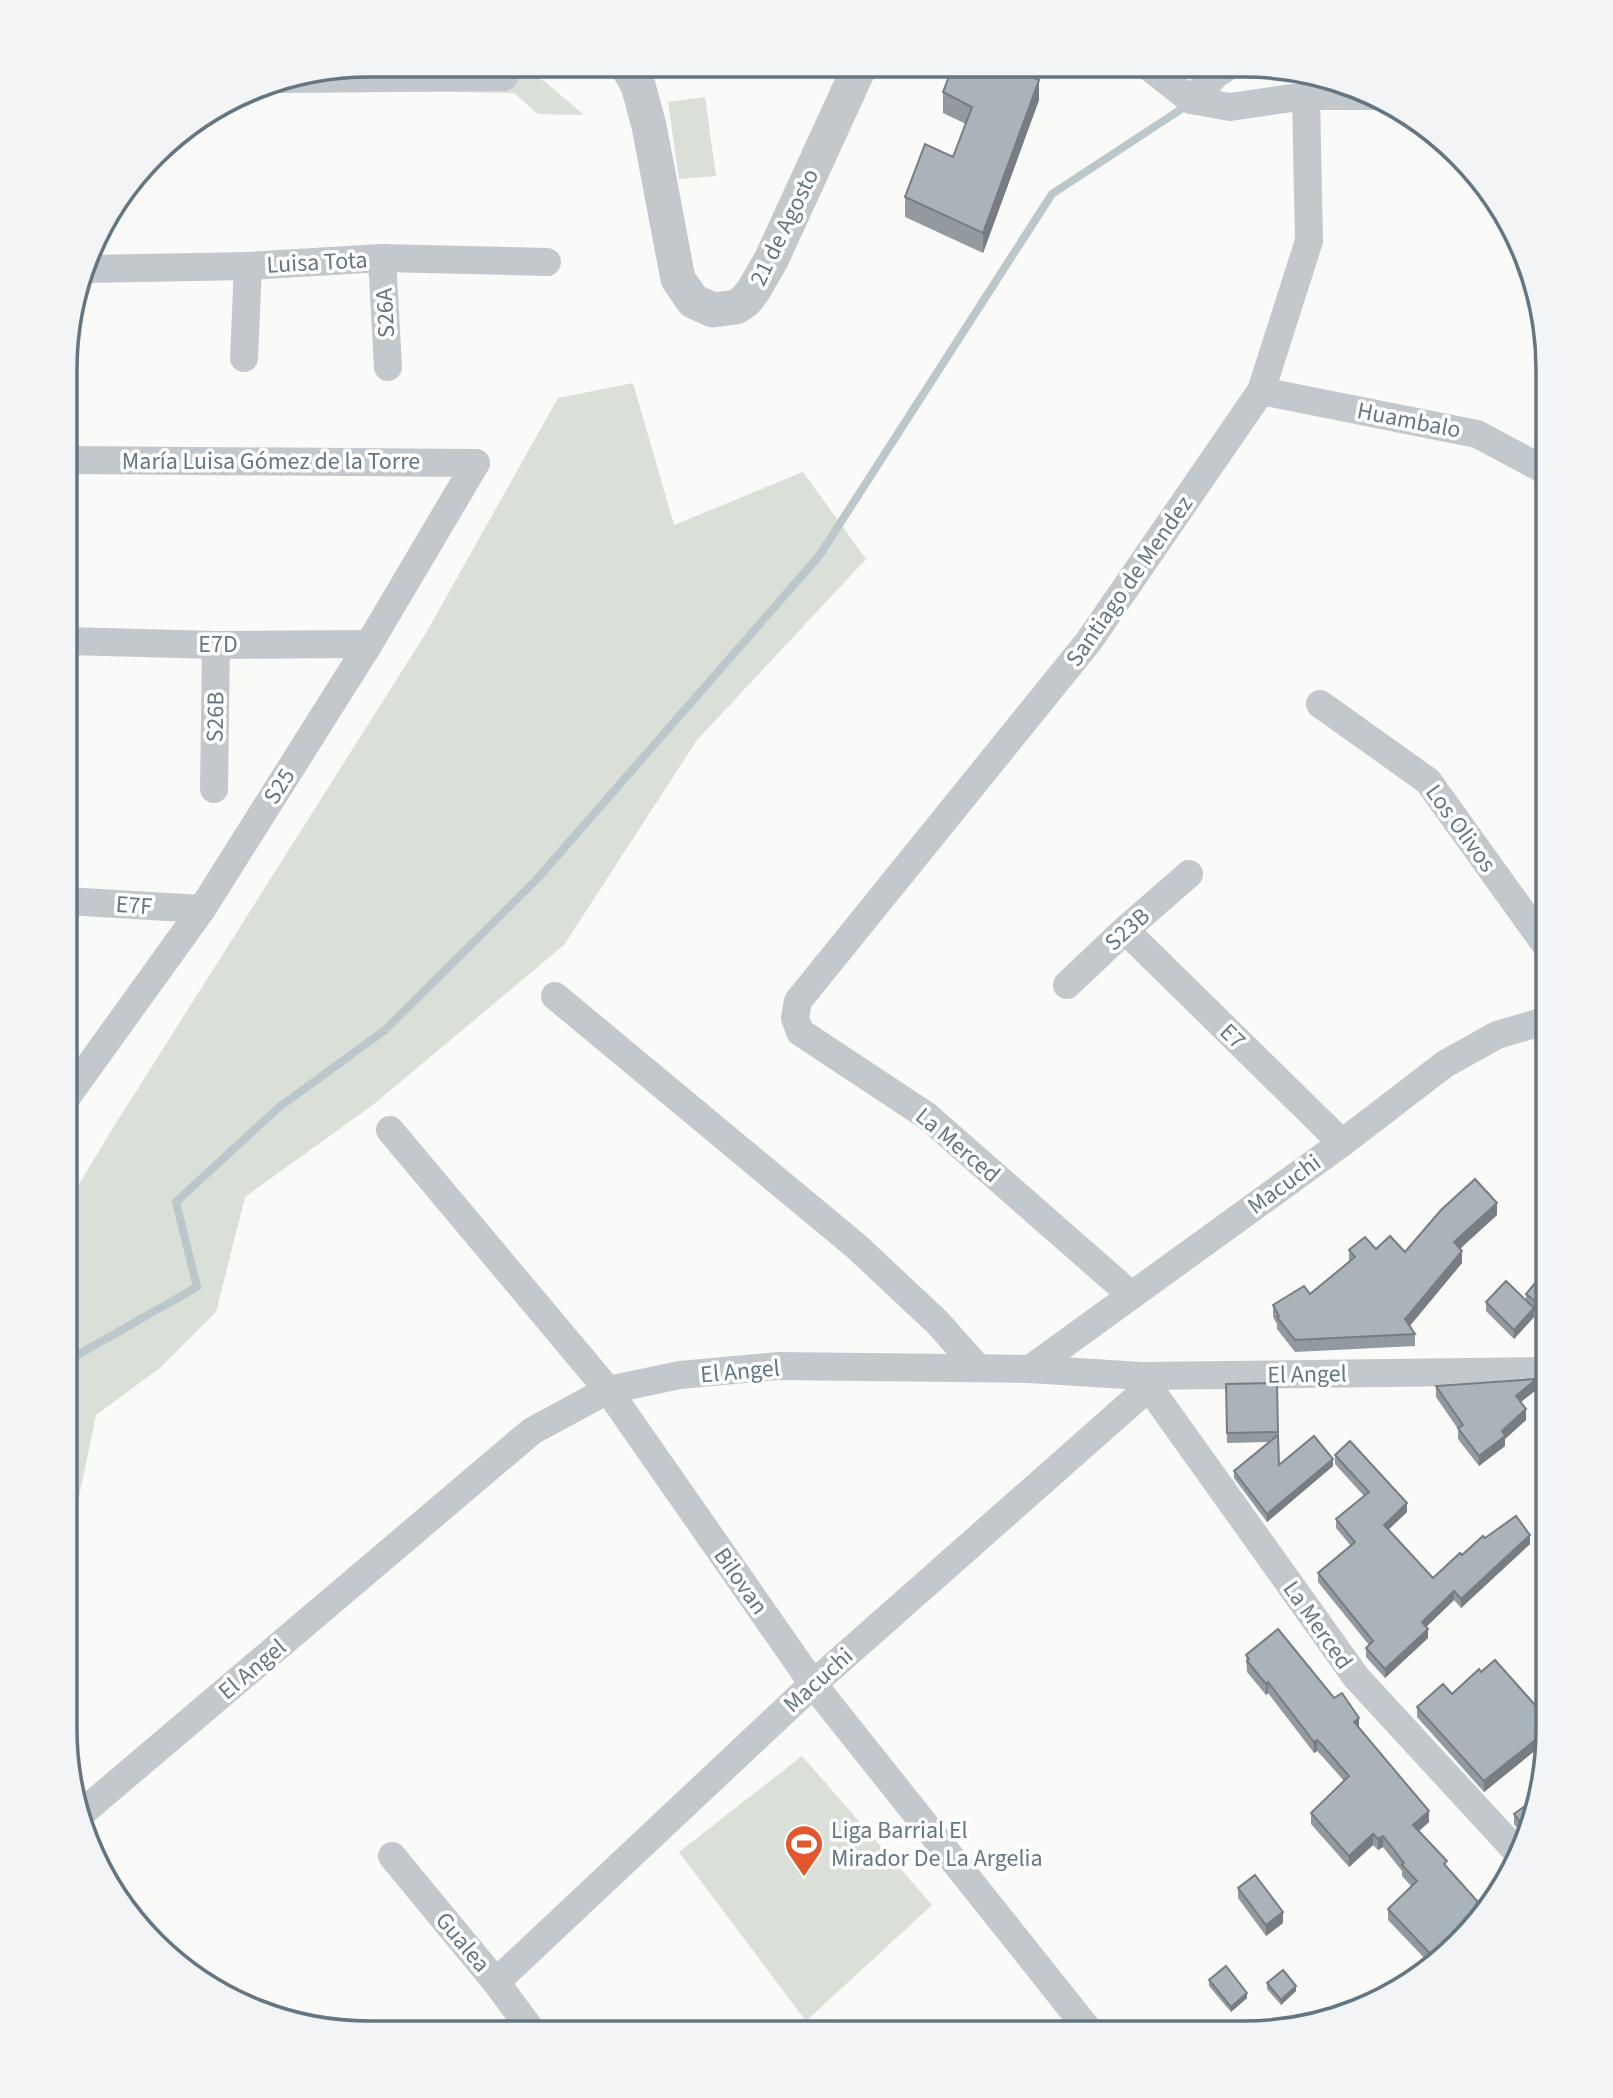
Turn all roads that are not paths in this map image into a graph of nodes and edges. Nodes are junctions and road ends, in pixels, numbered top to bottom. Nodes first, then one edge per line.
1 (504, 77) dead end
2 (634, 77) edge
3 (855, 77) edge
4 (1162, 77) edge
5 (1213, 77) edge
6 (341, 78) edge
7 (1306, 96) junction
8 (1348, 96) edge
9 (1191, 100) junction
10 (382, 258) junction
11 (547, 262) dead end
12 (248, 266) junction
13 (94, 269) edge
14 (244, 358) dead end
15 (388, 367) dead end
16 (1261, 391) junction
17 (77, 460) edge
18 (476, 463) joint
19 (1536, 466) edge
20 (77, 641) edge
21 (369, 643) junction
22 (216, 645) junction
23 (1321, 704) dead end
24 (214, 789) dead end
25 (1189, 874) dead end
26 (77, 902) edge
27 (202, 909) junction
28 (1125, 930) junction
29 (1536, 931) edge
30 (1067, 985) dead end
31 (555, 996) dead end
32 (797, 1001) joint
33 (1536, 1024) edge
34 (77, 1079) edge
35 (390, 1130) dead end
36 (1342, 1143) junction
37 (1130, 1294) junction
38 (977, 1367) junction
39 (1030, 1369) junction
40 (1536, 1371) edge
41 (1145, 1382) junction
42 (608, 1390) junction
43 (813, 1684) junction
44 (88, 1808) edge
45 (1512, 1845) edge
46 (392, 1856) dead end
47 (496, 1982) junction
48 (525, 2021) edge
49 (1081, 2021) edge

1 - 6 street
2 - 3 street, 21 de Agosto
4 - 9 street
5 - 9 street
7 - 8 street
7 - 9 street
7 - 16 street, Santiago de Mendez
10 - 11 street, Luisa Tota
10 - 12 street, Luisa Tota
10 - 15 street, S26A
12 - 13 street, Luisa Tota
12 - 14 street
16 - 19 street, Huambalo
16 - 32 street, Santiago de Mendez
17 - 18 street, María Luisa Gómez de la Torre
18 - 21 street, S25
20 - 22 street, E7D
21 - 22 street, E7D
21 - 27 street, S25
22 - 24 street, S26B
23 - 29 street, Los Olivos
25 - 28 street, S23B
26 - 27 street, E7F
27 - 34 street, S25
28 - 30 street, S23B
28 - 36 street, E7
31 - 38 street
32 - 37 street, La Merced
33 - 36 street, Macuchi
35 - 42 street, Bilovan
36 - 37 street, Macuchi
37 - 39 street, Macuchi
38 - 39 street, El Angel
38 - 42 street, El Angel
39 - 41 street, El Angel
40 - 41 street, El Angel
41 - 43 street, Macuchi
41 - 45 street, La Merced
42 - 43 street, Bilovan
42 - 44 street, El Angel
43 - 47 street, Macuchi
43 - 49 street, Bilovan
46 - 47 street, Gualea
47 - 48 street, Gualea

